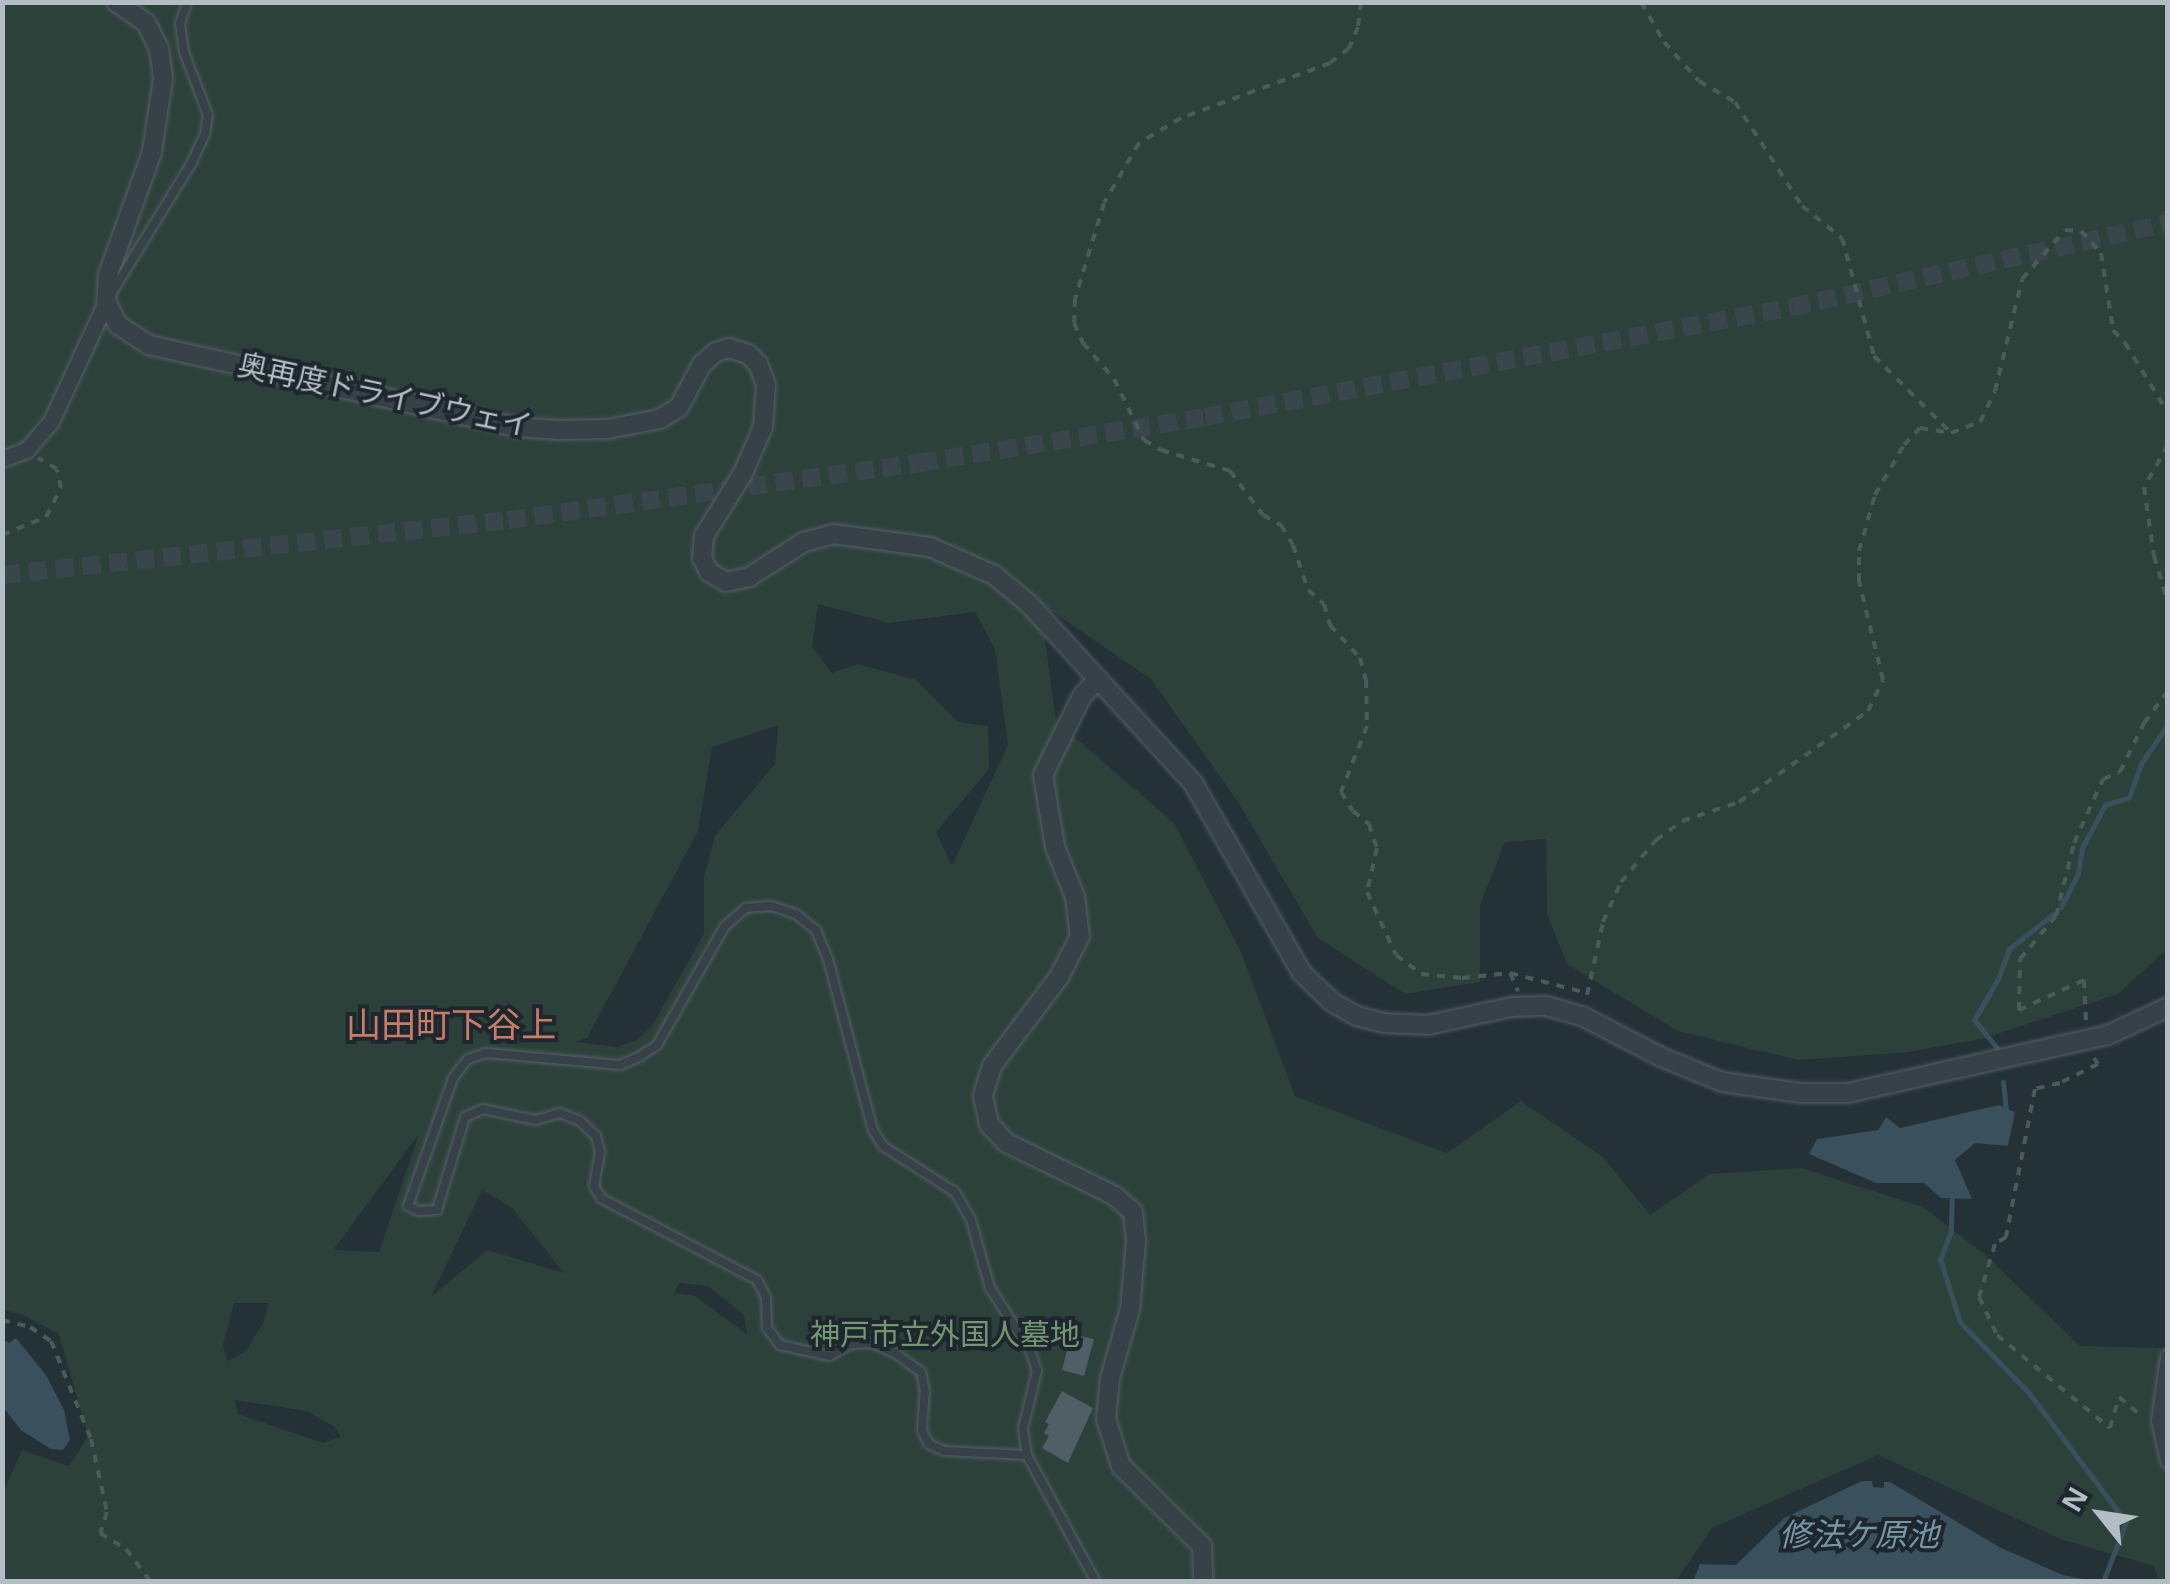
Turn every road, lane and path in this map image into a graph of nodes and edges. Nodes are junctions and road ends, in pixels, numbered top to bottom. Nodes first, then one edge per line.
1 (116, 2) edge
2 (187, 2) edge
3 (1361, 2) edge
4 (1641, 2) edge
5 (106, 302) junction
6 (2168, 413) edge
7 (1951, 433) junction
8 (2168, 445) edge
9 (26, 450) junction
10 (2, 459) edge
11 (2, 535) edge
12 (2168, 603) edge
13 (1096, 681) junction
14 (2168, 691) edge
15 (1588, 993) junction
16 (2168, 1007) edge
17 (1582, 1016) junction
18 (2087, 1035) dead end
19 (2090, 1049) dead end
20 (2, 1320) edge
21 (2168, 1357) edge
22 (2143, 1416) dead end
23 (1026, 1455) junction
24 (2168, 1460) edge
25 (151, 1582) edge
26 (1096, 1582) edge
27 (1202, 1582) edge

1 - 5 street
2 - 5 lane
3 - 15 path
4 - 7 path
5 - 9 street
5 - 13 street, 奥再度ドライブウェイ
6 - 7 path
7 - 15 path
8 - 12 path
9 - 10 street
9 - 11 path
13 - 17 street, 奥再度ドライブウェイ
13 - 27 street
14 - 18 path
15 - 17 path
16 - 17 street, 奥再度ドライブウェイ
19 - 22 path
20 - 25 path
21 - 24 street
23 - 23 lane
23 - 26 lane

